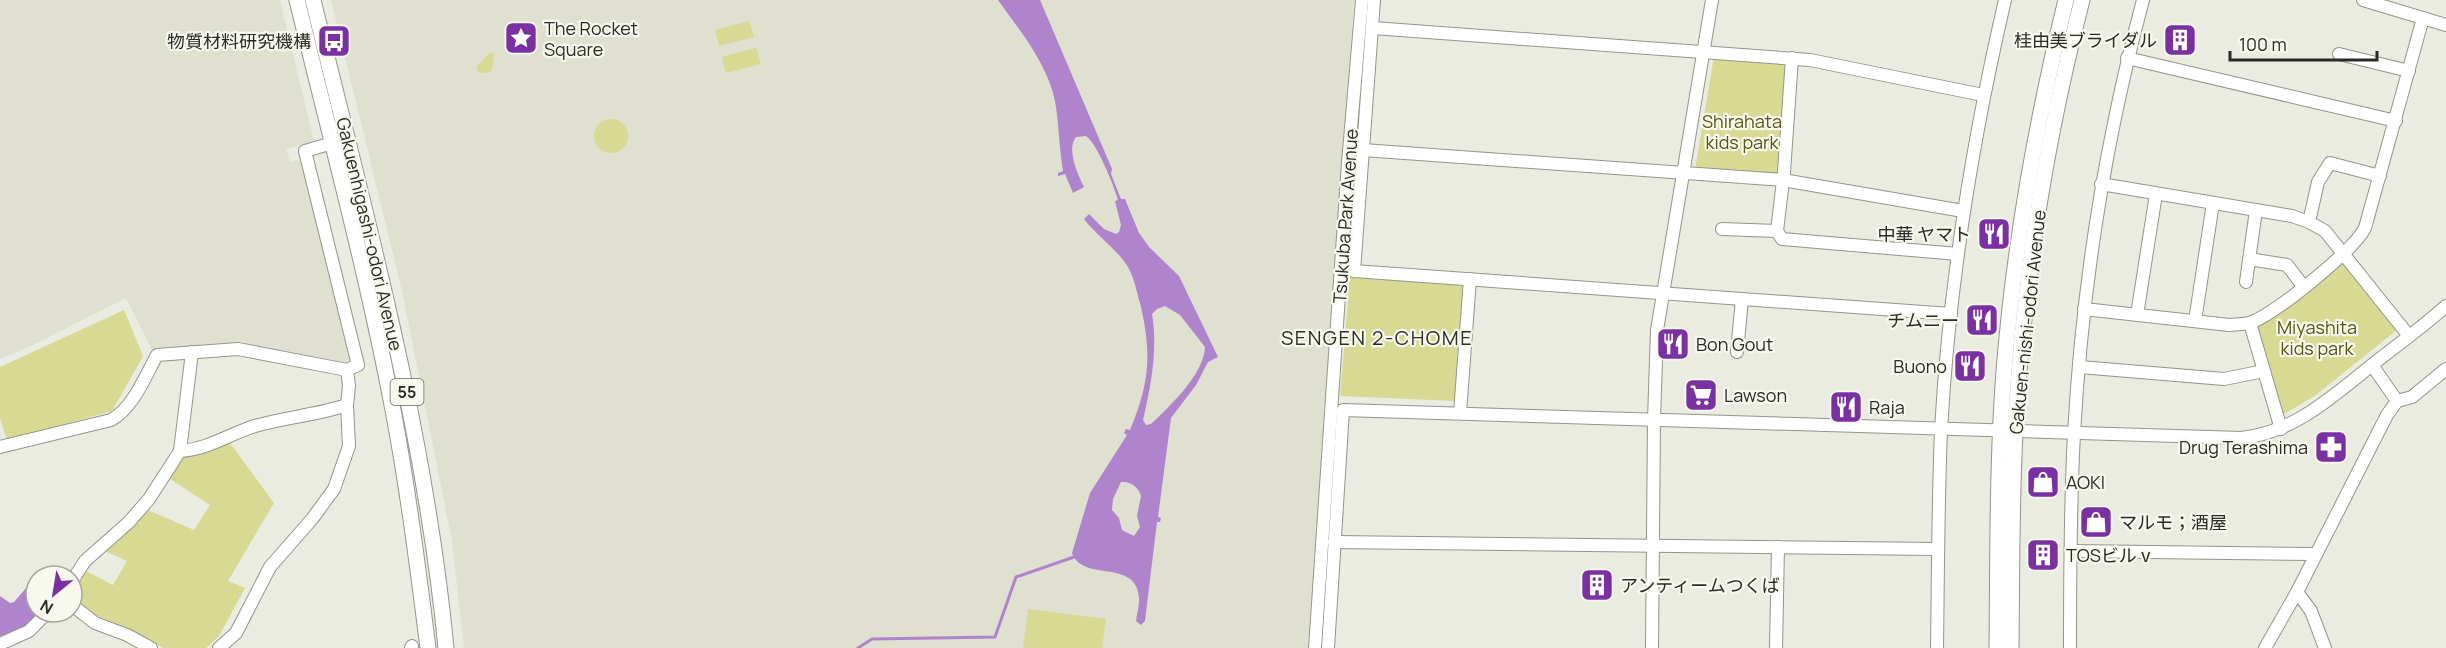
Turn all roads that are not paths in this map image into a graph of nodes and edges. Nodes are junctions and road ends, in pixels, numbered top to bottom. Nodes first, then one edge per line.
1 (297, 0) edge
2 (313, 0) edge
3 (1362, 0) edge
4 (1374, 0) edge
5 (1712, 0) edge
6 (2005, 0) edge
7 (2066, 0) edge
8 (2082, 0) edge
9 (2143, 0) edge
10 (2370, 1) edge
11 (2423, 18) junction
12 (2446, 25) edge
13 (1373, 28) junction
14 (1703, 51) junction
15 (2339, 54) dead end
16 (1792, 58) junction
17 (2127, 58) junction
18 (2409, 71) junction
19 (1983, 95) junction
20 (2396, 121) junction
21 (348, 139) junction
22 (332, 143) junction
23 (1363, 150) junction
24 (1683, 173) junction
25 (2380, 176) junction
26 (1783, 180) junction
27 (2102, 184) junction
28 (2156, 194) junction
29 (2213, 203) junction
30 (2256, 210) junction
31 (1963, 211) junction
32 (2309, 222) junction
33 (1722, 229) dead end
34 (1777, 231) junction
35 (1958, 254) junction
36 (2344, 254) junction
37 (2249, 259) junction
38 (1470, 279) junction
39 (2246, 282) dead end
40 (2304, 286) junction
41 (1663, 294) junction
42 (1742, 299) junction
43 (2446, 306) edge
44 (2084, 309) junction
45 (1951, 314) junction
46 (2137, 315) junction
47 (2195, 321) junction
48 (2250, 323) junction
49 (2409, 336) junction
50 (192, 352) junction
51 (1737, 352) dead end
52 (2372, 365) junction
53 (2080, 368) junction
54 (2446, 369) edge
55 (347, 370) junction
56 (2264, 371) junction
57 (2397, 400) junction
58 (347, 405) junction
59 (1460, 414) junction
60 (1654, 420) junction
61 (2281, 429) junction
62 (1941, 430) junction
63 (2008, 432) junction
64 (2074, 434) junction
65 (0, 447) edge
66 (180, 451) junction
67 (1334, 542) junction
68 (1653, 546) junction
69 (1778, 546) junction
70 (1938, 549) junction
71 (2071, 551) junction
72 (2314, 554) junction
73 (83, 564) edge
74 (2297, 592) junction
75 (84, 614) edge
76 (36, 624) edge
77 (0, 644) edge
78 (417, 647) edge
79 (151, 648) edge
80 (219, 648) edge
81 (446, 648) edge
82 (1315, 648) edge
83 (1328, 648) edge
84 (1652, 648) edge
85 (1776, 648) edge
86 (1937, 648) edge
87 (1997, 648) edge
88 (2011, 648) edge
89 (2070, 648) edge
90 (2265, 648) edge
91 (2325, 648) edge

1 - 22 main road, Gakuenhigashi-odori Avenue / 55
2 - 21 main road, Gakuenhigashi-odori Avenue / 55
3 - 82 street, Tsukuba Park Avenue
4 - 13 street
5 - 14 street
6 - 19 street
7 - 63 main road, Gakuen-nishi-odori Avenue
8 - 63 main road, Gakuen-nishi-odori Avenue
9 - 17 street
10 - 11 street
11 - 12 street
11 - 18 street
13 - 14 street
13 - 23 street
14 - 16 street
14 - 24 street
15 - 18 street
16 - 19 street
16 - 26 street
17 - 20 street
17 - 27 street
18 - 20 street
19 - 31 street
20 - 25 street
21 - 22 street
21 - 81 main road, Gakuenhigashi-odori Avenue / 55
22 - 55 street
22 - 78 main road, Gakuenhigashi-odori Avenue / 55
23 - 24 street
23 - 38 street
24 - 26 street
24 - 41 street
25 - 32 street
25 - 36 street
26 - 31 street
26 - 34 street
27 - 28 street
27 - 44 street
28 - 29 street
28 - 46 street
29 - 30 street
29 - 47 street
30 - 32 street
30 - 37 street
31 - 35 street
32 - 36 street
33 - 34 street
34 - 35 street
35 - 45 street
36 - 40 street
36 - 49 street
37 - 39 street
37 - 40 street
38 - 41 street
38 - 59 street
40 - 48 street
41 - 42 street
41 - 60 street
42 - 45 street
42 - 51 street
43 - 49 street
44 - 46 street
44 - 53 street
45 - 62 street
46 - 47 street
47 - 48 street
48 - 56 street
49 - 52 street
50 - 55 street
50 - 65 street
50 - 66 street
52 - 57 street
52 - 61 street
53 - 56 street
53 - 64 street
54 - 57 street
55 - 58 street
56 - 61 street
57 - 72 street
58 - 66 street
58 - 80 street
59 - 60 street
59 - 67 street
60 - 62 street
60 - 68 street
61 - 64 street
62 - 63 street
62 - 70 street
63 - 64 street
63 - 87 main road, Gakuen-nishi-odori Avenue
63 - 88 main road, Gakuen-nishi-odori Avenue
64 - 71 street
66 - 73 street
67 - 68 street
67 - 83 street
68 - 69 street
68 - 84 street
69 - 70 street
69 - 85 street
70 - 86 street
71 - 72 street
71 - 89 street
72 - 74 street
74 - 90 street
74 - 91 street
75 - 79 street
76 - 77 street

